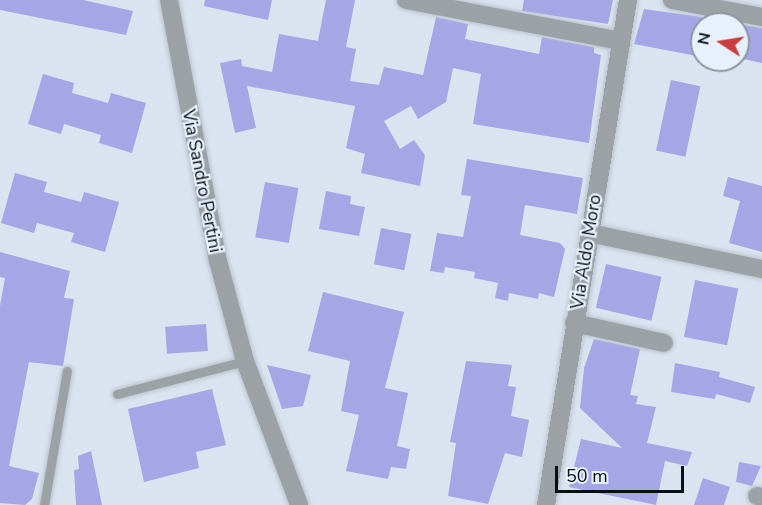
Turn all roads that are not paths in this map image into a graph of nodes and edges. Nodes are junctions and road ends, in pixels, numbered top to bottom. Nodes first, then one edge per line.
1 (169, 0) edge
2 (406, 0) edge
3 (628, 0) edge
4 (672, 0) edge
5 (762, 17) edge
6 (621, 40) junction
7 (589, 234) junction
8 (762, 269) edge
9 (574, 322) junction
10 (664, 343) dead end
11 (245, 361) junction
12 (67, 371) dead end
13 (117, 394) dead end
14 (44, 505) edge
15 (299, 505) edge
16 (546, 505) edge

1 - 11 street, Via Sandro Pertini
2 - 6 street
3 - 6 street, Via Aldo Moro
4 - 5 street
6 - 7 street, Via Aldo Moro
7 - 8 street
7 - 9 street, Via Aldo Moro
9 - 10 street
9 - 16 street, Via Aldo Moro
11 - 13 lane
11 - 15 street, Via Sandro Pertini
12 - 14 lane

